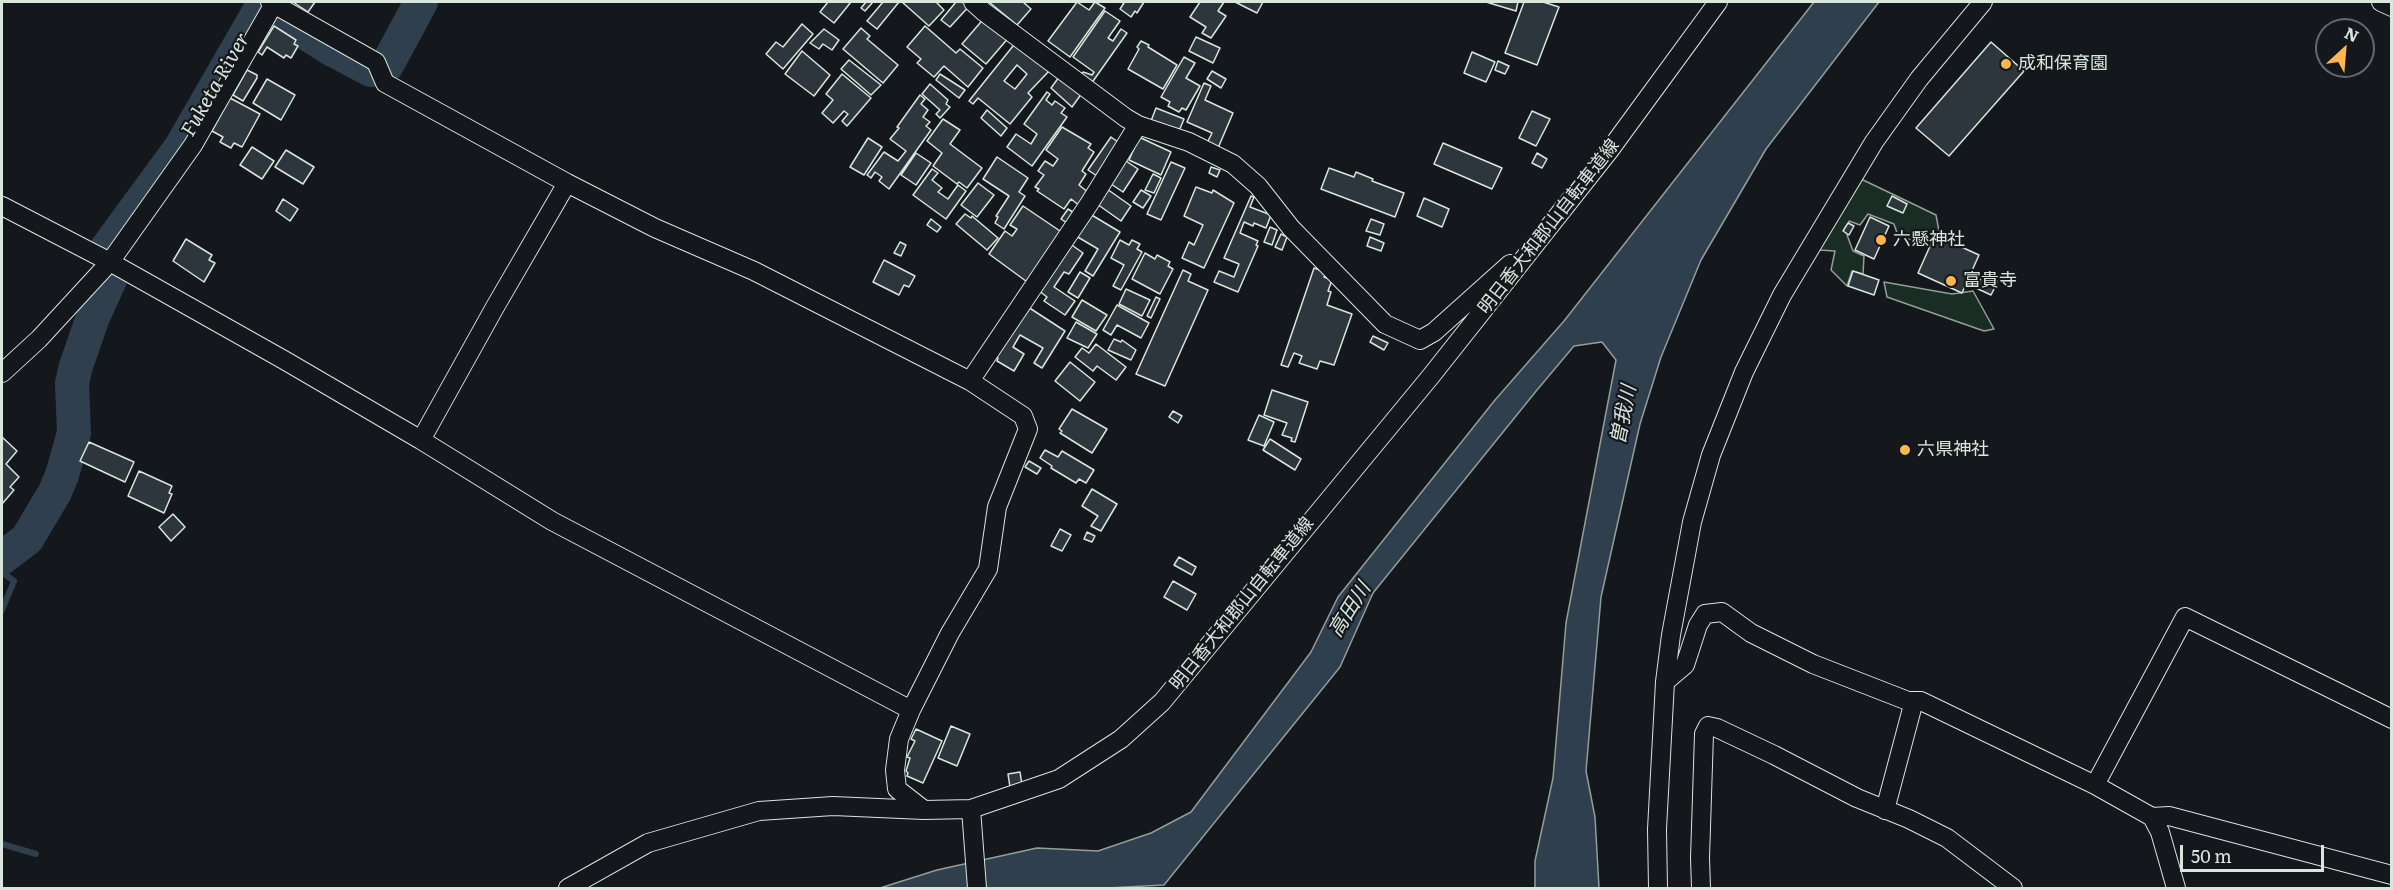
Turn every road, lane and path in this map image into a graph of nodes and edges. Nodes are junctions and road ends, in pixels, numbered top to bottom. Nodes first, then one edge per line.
1 (973, 2) edge
2 (1718, 2) edge
3 (1983, 2) edge
4 (2381, 2) edge
5 (271, 6) edge
6 (2391, 7) edge
7 (1138, 125) junction
8 (567, 183) junction
9 (2, 206) edge
10 (1535, 245) junction
11 (110, 262) junction
12 (2, 373) edge
13 (970, 381) junction
14 (421, 440) junction
15 (1665, 682) junction
16 (1914, 701) junction
17 (911, 710) junction
18 (2391, 719) edge
19 (2095, 784) junction
20 (924, 810) junction
21 (1885, 810) junction
22 (972, 814) junction
23 (2152, 817) junction
24 (2391, 875) edge
25 (568, 888) edge
26 (977, 888) edge
27 (1658, 888) edge
28 (1701, 888) edge
29 (2013, 888) edge
30 (2176, 888) edge

1 - 7 street
2 - 10 street, 明日香大和郡山自転車道線
3 - 15 street
4 - 6 street
5 - 8 street
5 - 11 street
7 - 10 street
7 - 13 street
8 - 13 street
8 - 14 street
9 - 11 street
10 - 22 street, 明日香大和郡山自転車道線
11 - 12 street
11 - 14 street
13 - 17 street
14 - 17 street
15 - 16 street
15 - 27 street
16 - 19 street
16 - 21 street
17 - 20 street
18 - 19 street
19 - 23 street
20 - 22 street, 明日香大和郡山自転車道線
20 - 25 street, 明日香大和郡山自転車道線
21 - 28 street
21 - 29 street
22 - 26 street
23 - 24 street
23 - 30 street

